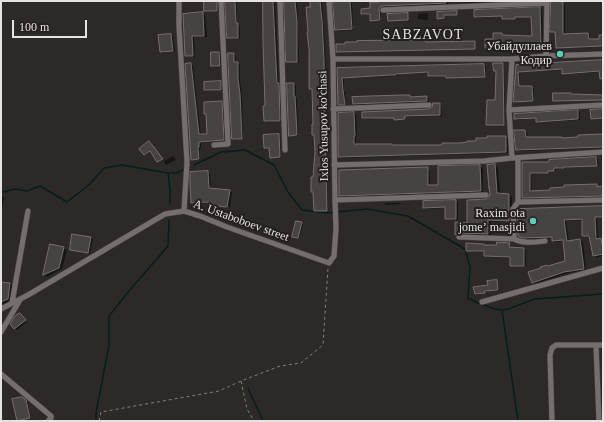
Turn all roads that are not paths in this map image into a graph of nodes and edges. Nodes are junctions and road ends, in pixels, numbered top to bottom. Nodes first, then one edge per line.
1 (179, 1) edge
2 (221, 1) edge
3 (280, 1) edge
4 (329, 1) edge
5 (547, 2) edge
6 (383, 10) dead end
7 (603, 54) edge
8 (546, 56) junction
9 (332, 59) junction
10 (512, 59) junction
11 (429, 105) dead end
12 (603, 105) edge
13 (334, 109) junction
14 (509, 110) junction
15 (214, 145) dead end
16 (285, 150) dead end
17 (603, 152) edge
18 (512, 158) junction
19 (518, 158) junction
20 (334, 165) junction
21 (486, 195) dead end
22 (335, 200) junction
23 (603, 200) edge
24 (518, 202) junction
25 (28, 211) dead end
26 (184, 211) junction
27 (459, 237) dead end
28 (514, 239) junction
29 (545, 240) dead end
30 (329, 262) joint
31 (603, 268) edge
32 (20, 299) junction
33 (482, 302) dead end
34 (12, 303) junction
35 (1, 308) edge
36 (1, 332) edge
37 (596, 345) junction
38 (603, 345) edge
39 (1, 374) edge
40 (48, 421) edge
41 (552, 421) edge
42 (600, 421) edge

1 - 26 street
2 - 15 street
3 - 16 street
4 - 9 street
5 - 6 street
5 - 8 street
7 - 8 street, Ixlos Yusupov ko'chasi
8 - 10 street, Ixlos Yusupov ko'chasi
9 - 10 street, Ixlos Yusupov ko'chasi
9 - 13 street, Ixlos Yusupov ko'chasi
10 - 14 street
11 - 13 street
12 - 14 street
13 - 20 street, Ixlos Yusupov ko'chasi
14 - 18 street
17 - 19 street
18 - 19 street
18 - 20 street
19 - 24 street
20 - 22 street, Ixlos Yusupov ko'chasi
21 - 22 street
22 - 30 street, Ixlos Yusupov ko'chasi
23 - 24 street
24 - 28 street
25 - 34 street
26 - 30 street, A. Ustaboboev street
26 - 32 street, A. Ustaboboev street
27 - 28 street
28 - 29 street
31 - 33 street
32 - 34 street, A. Ustaboboev street
32 - 36 street
34 - 35 street, A. Ustaboboev street
37 - 38 street
37 - 41 street
37 - 42 street
39 - 40 street

